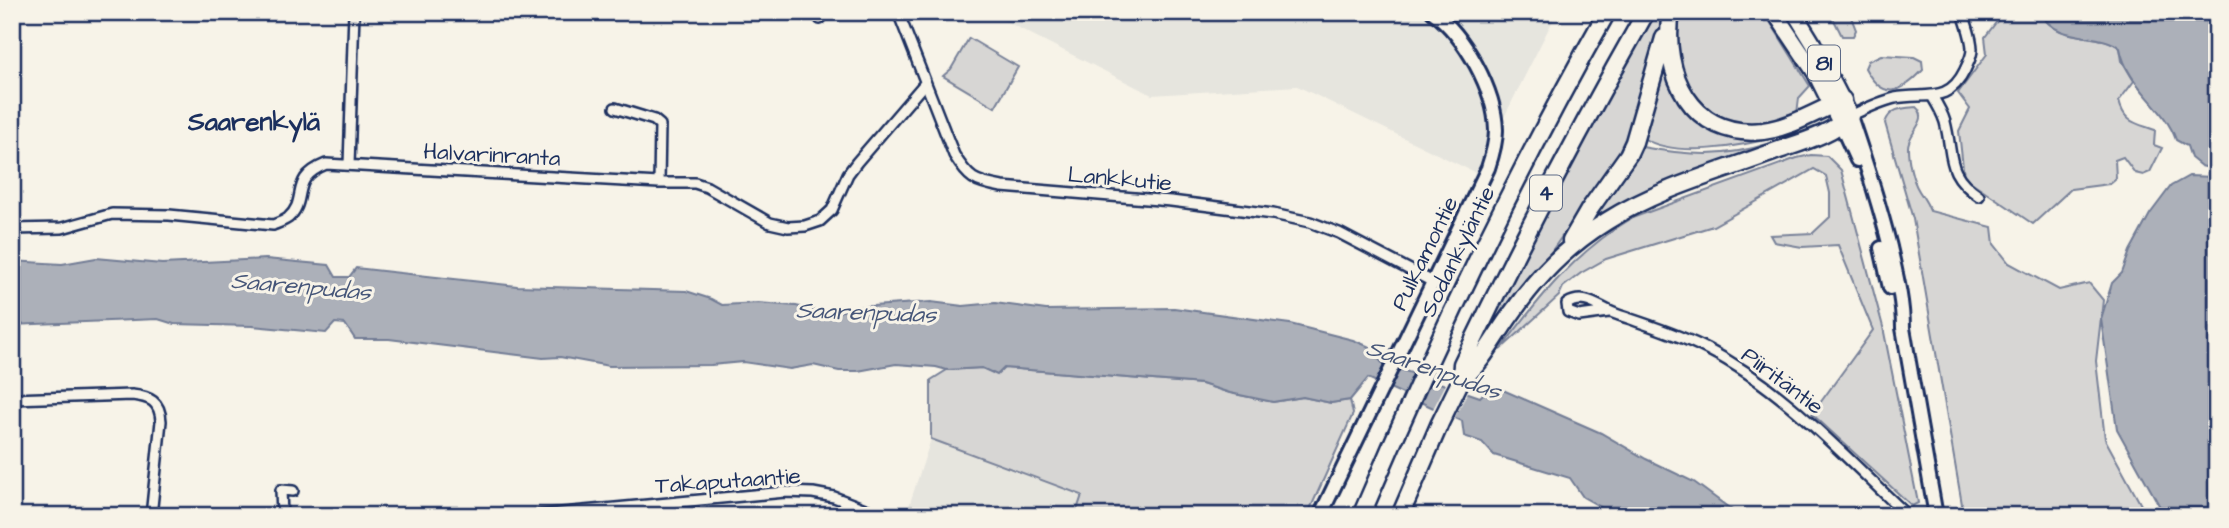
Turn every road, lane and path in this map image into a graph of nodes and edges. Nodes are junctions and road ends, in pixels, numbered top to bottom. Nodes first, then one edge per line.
1 (354, 12) edge
2 (898, 12) edge
3 (1433, 12) edge
4 (1607, 12) edge
5 (1646, 12) edge
6 (1774, 12) edge
7 (1794, 12) edge
8 (1963, 12) edge
9 (1670, 18) edge
10 (925, 83) junction
11 (1932, 96) junction
12 (1837, 102) junction
13 (615, 108) dead end
14 (1846, 121) junction
15 (349, 165) junction
16 (659, 183) junction
17 (1979, 196) dead end
18 (12, 229) edge
19 (1566, 249) junction
20 (1433, 282) junction
21 (1609, 312) dead end
22 (1461, 380) junction
23 (12, 399) edge
24 (293, 491) dead end
25 (150, 516) edge
26 (282, 516) edge
27 (530, 516) edge
28 (883, 516) edge
29 (1320, 516) edge
30 (1361, 516) edge
31 (1400, 516) edge
32 (1910, 516) edge
33 (1936, 516) edge

1 - 15 street
2 - 10 street, Lankkutie
3 - 20 street, Pulkamontie
4 - 30 highway, Sodankyläntie / 4
5 - 22 highway, 4
6 - 12 main road, 81
7 - 12 main road, 81
8 - 11 street
9 - 12 highway
9 - 19 highway
10 - 16 street, Halvarinranta
10 - 20 street, Lankkutie
11 - 14 street
11 - 17 street
12 - 14 main road, 81
13 - 16 street
14 - 19 highway
14 - 33 street
15 - 16 street, Halvarinranta
15 - 18 street, Halvarinranta
19 - 22 highway
20 - 29 street, Pulkamontie
21 - 32 street, Piiritäntie
22 - 31 highway, 4
23 - 25 street
24 - 26 street
27 - 28 street, Takaputaantie

